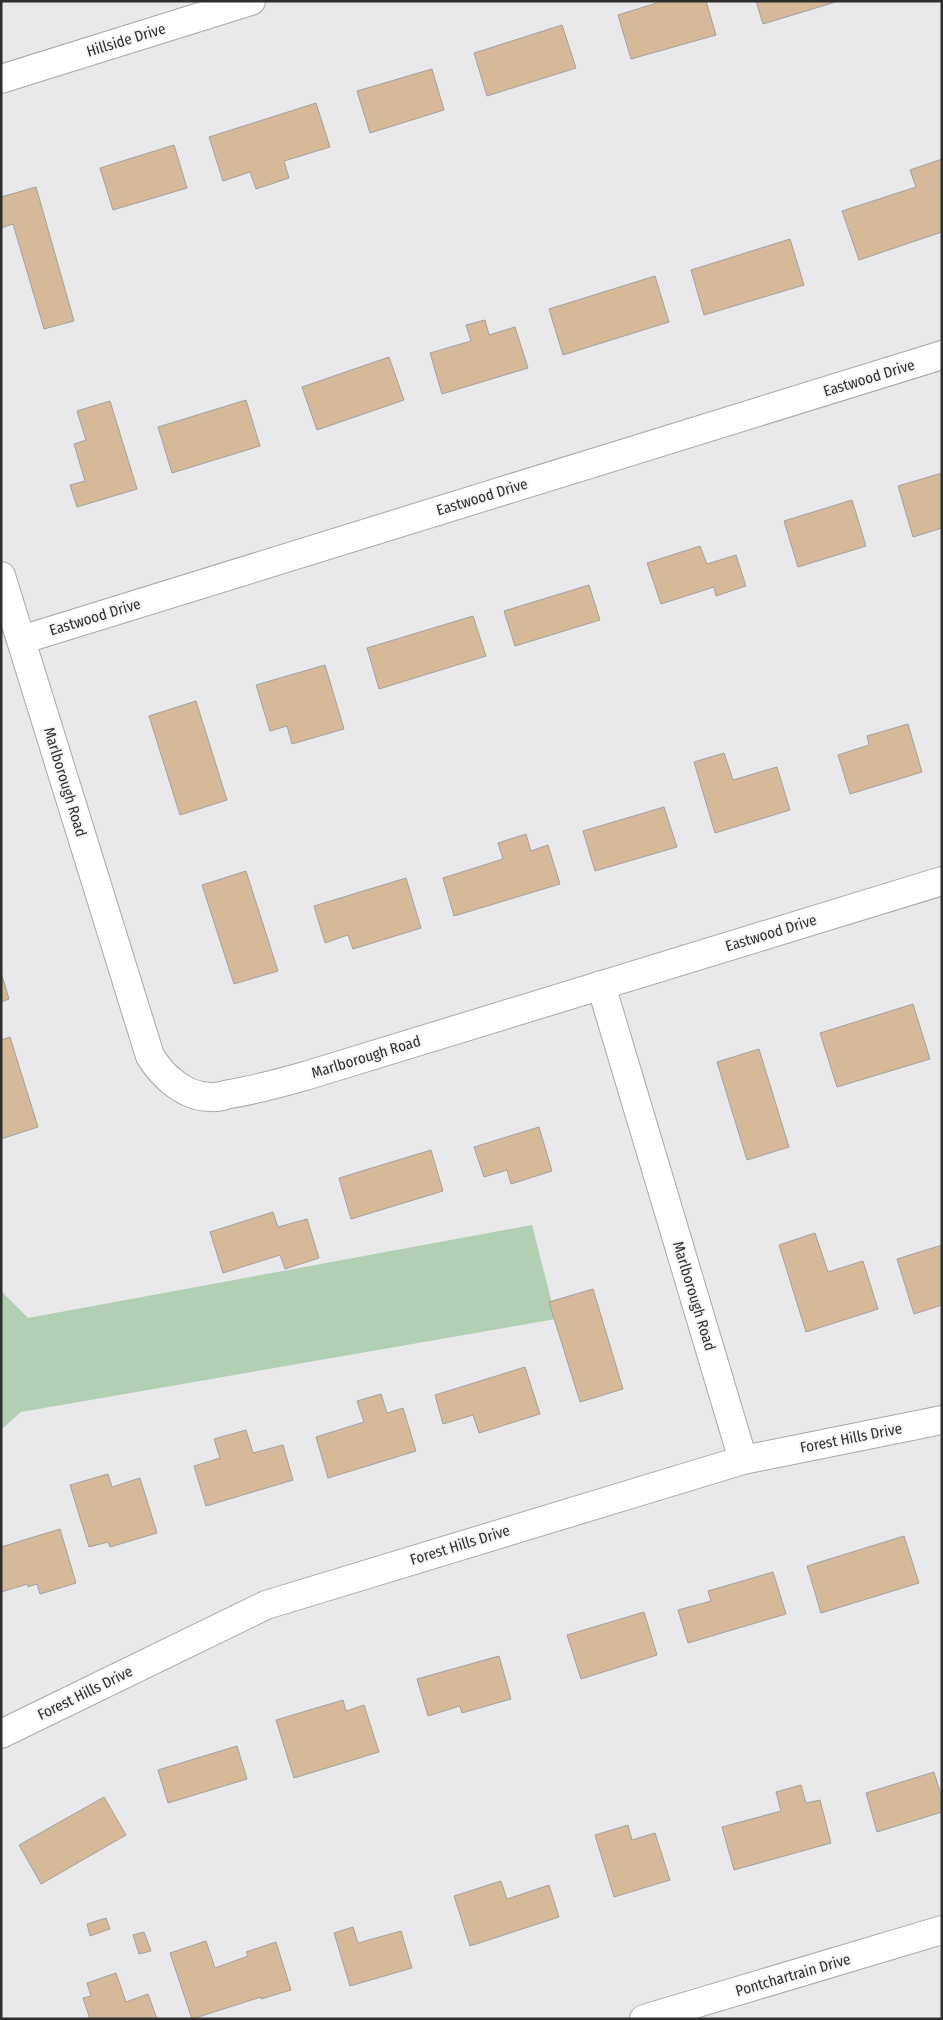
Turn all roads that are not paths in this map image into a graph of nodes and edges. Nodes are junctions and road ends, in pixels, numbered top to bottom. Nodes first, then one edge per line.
1 (251, 1) edge
2 (1, 79) edge
3 (942, 355) edge
4 (1, 576) edge
5 (22, 640) junction
6 (942, 881) edge
7 (601, 985) junction
8 (942, 1420) edge
9 (743, 1460) junction
10 (1, 1734) edge
11 (942, 1930) edge
12 (644, 2019) edge

1 - 2 street, Hillside Drive
3 - 5 street, Eastwood Drive
4 - 5 street, Marlborough Road
5 - 7 street, Marlborough Road
6 - 7 street, Eastwood Drive
7 - 9 street, Marlborough Road
8 - 9 street, Forest Hills Drive
9 - 10 street, Forest Hills Drive
11 - 12 street, Pontchartrain Drive

